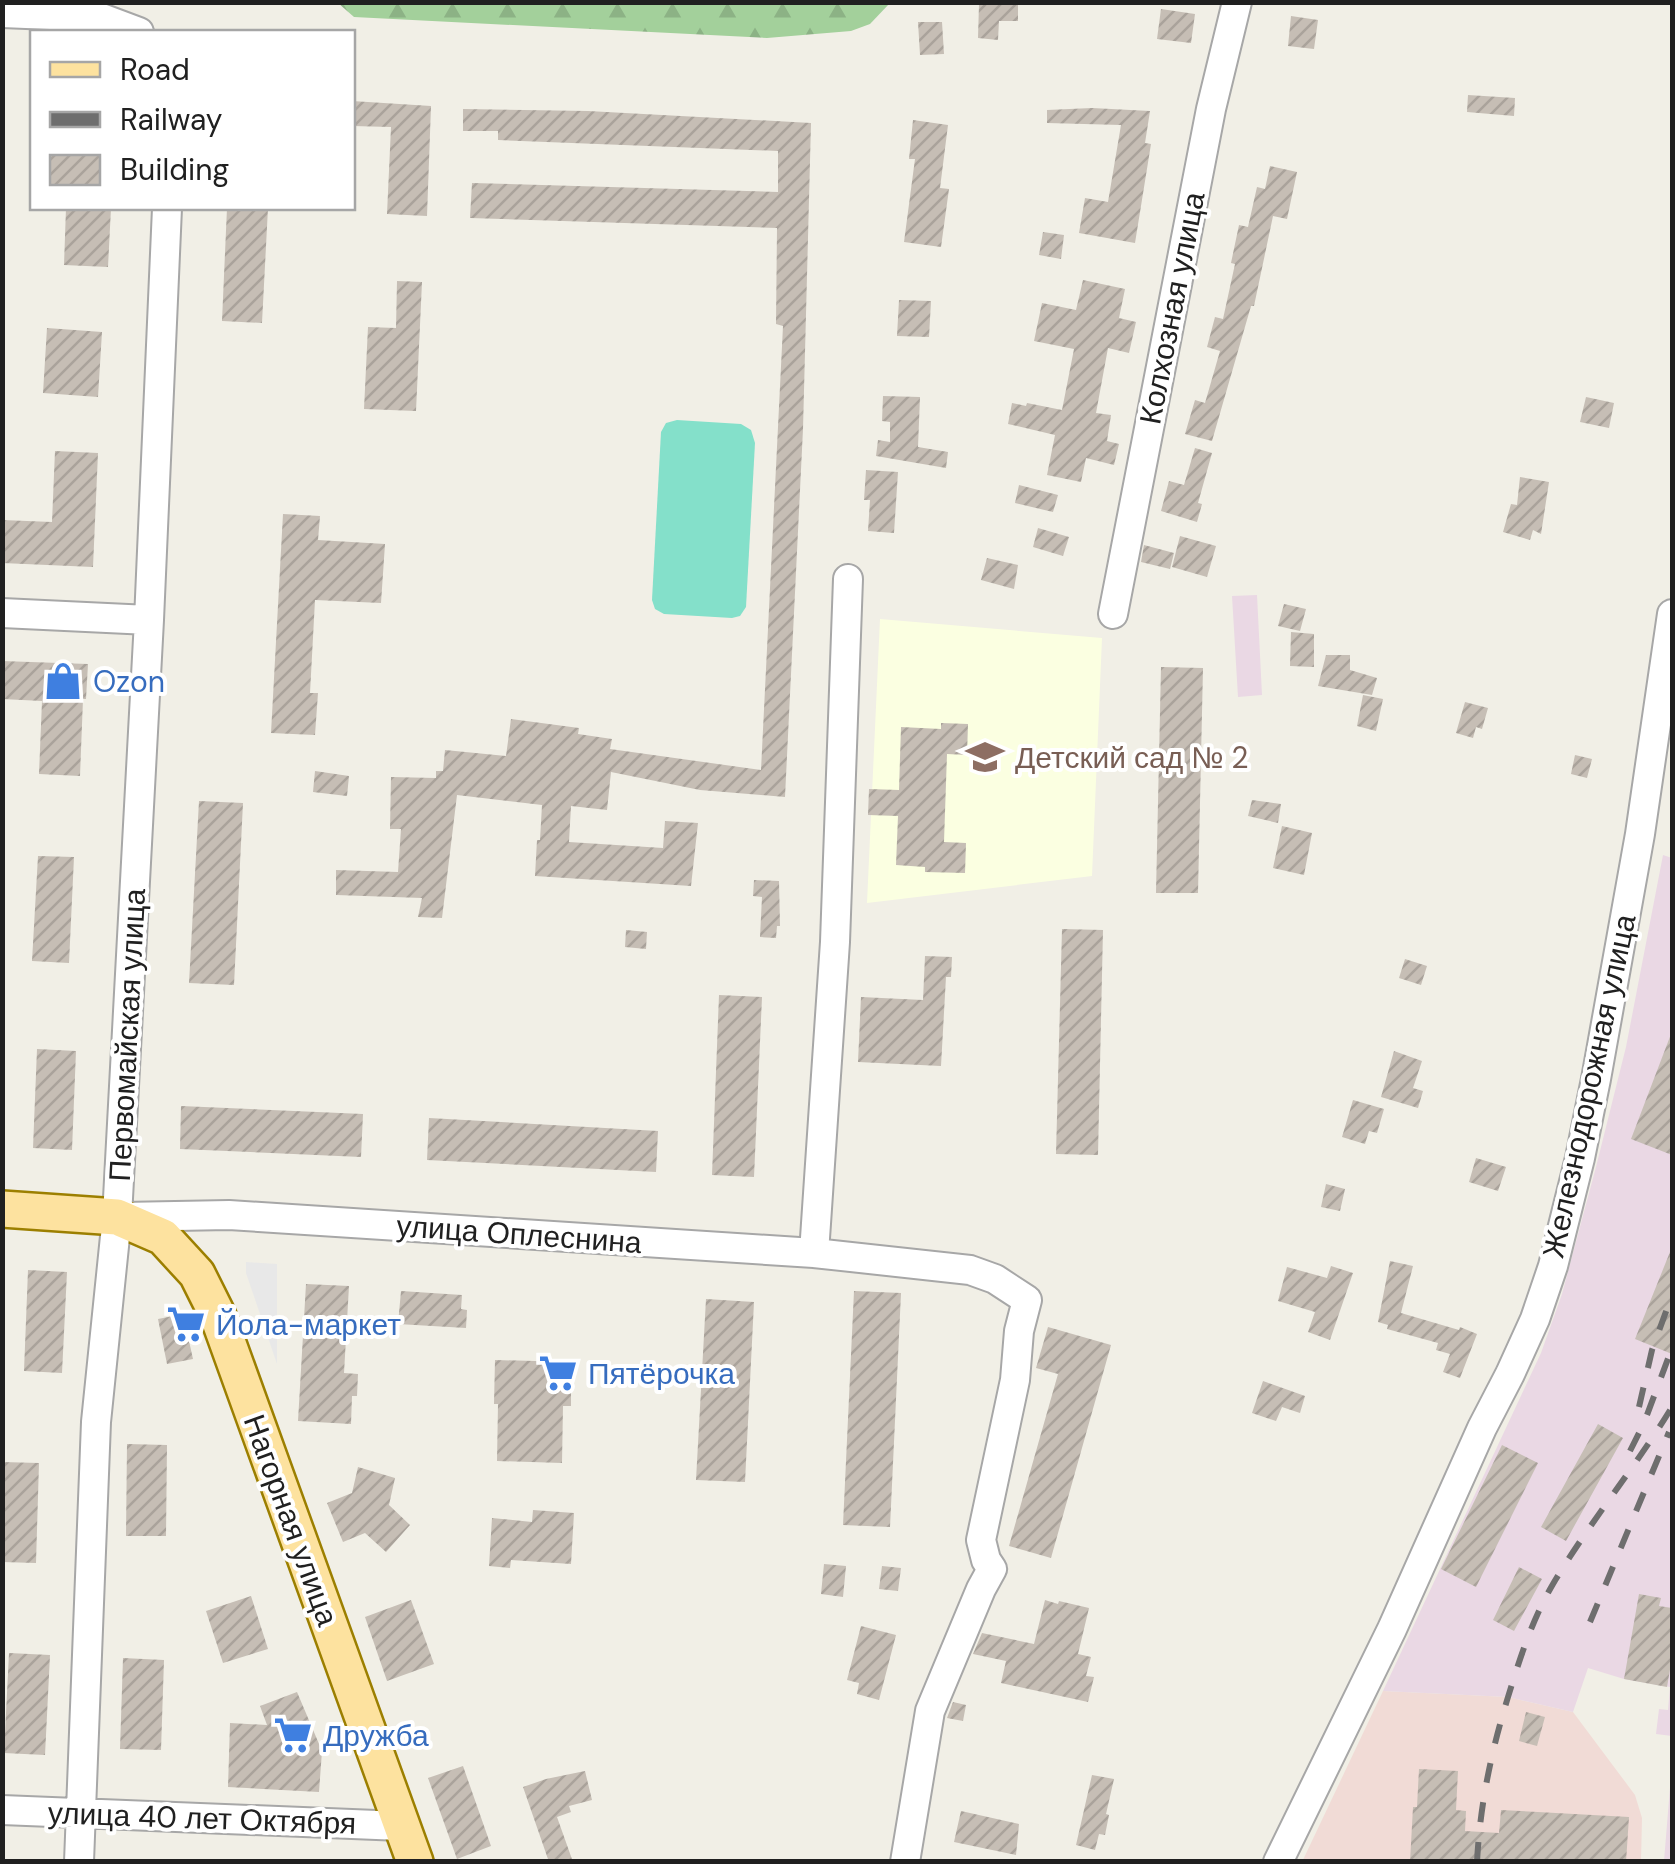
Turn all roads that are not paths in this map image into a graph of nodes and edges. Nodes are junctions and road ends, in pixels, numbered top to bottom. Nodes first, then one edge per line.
1 (1237, 2) edge
2 (2, 13) edge
3 (134, 30) edge
4 (167, 210) edge
5 (848, 580) dead end
6 (2, 613) edge
7 (1112, 614) dead end
8 (1672, 614) edge
9 (149, 620) junction
10 (2, 1209) edge
11 (118, 1216) junction
12 (814, 1254) junction
13 (2, 1810) edge
14 (81, 1814) junction
15 (401, 1826) junction
16 (79, 1862) edge
17 (414, 1862) edge
18 (905, 1862) edge
19 (1278, 1862) edge

1 - 7 street, Колхозная улица
2 - 3 street
4 - 9 street, Первомайская улица
5 - 12 street
6 - 9 street
8 - 19 street, Железнодорожная улица
9 - 11 street, Первомайская улица
10 - 11 main road, улица Оплеснина
11 - 12 street, улица Оплеснина
11 - 14 street, Первомайская улица
11 - 15 main road, Нагорная улица
12 - 18 street, улица Оплеснина
13 - 14 street, улица 40 лет Октября
14 - 15 street, улица 40 лет Октября
14 - 16 street, Первомайская улица
15 - 17 main road, Нагорная улица

